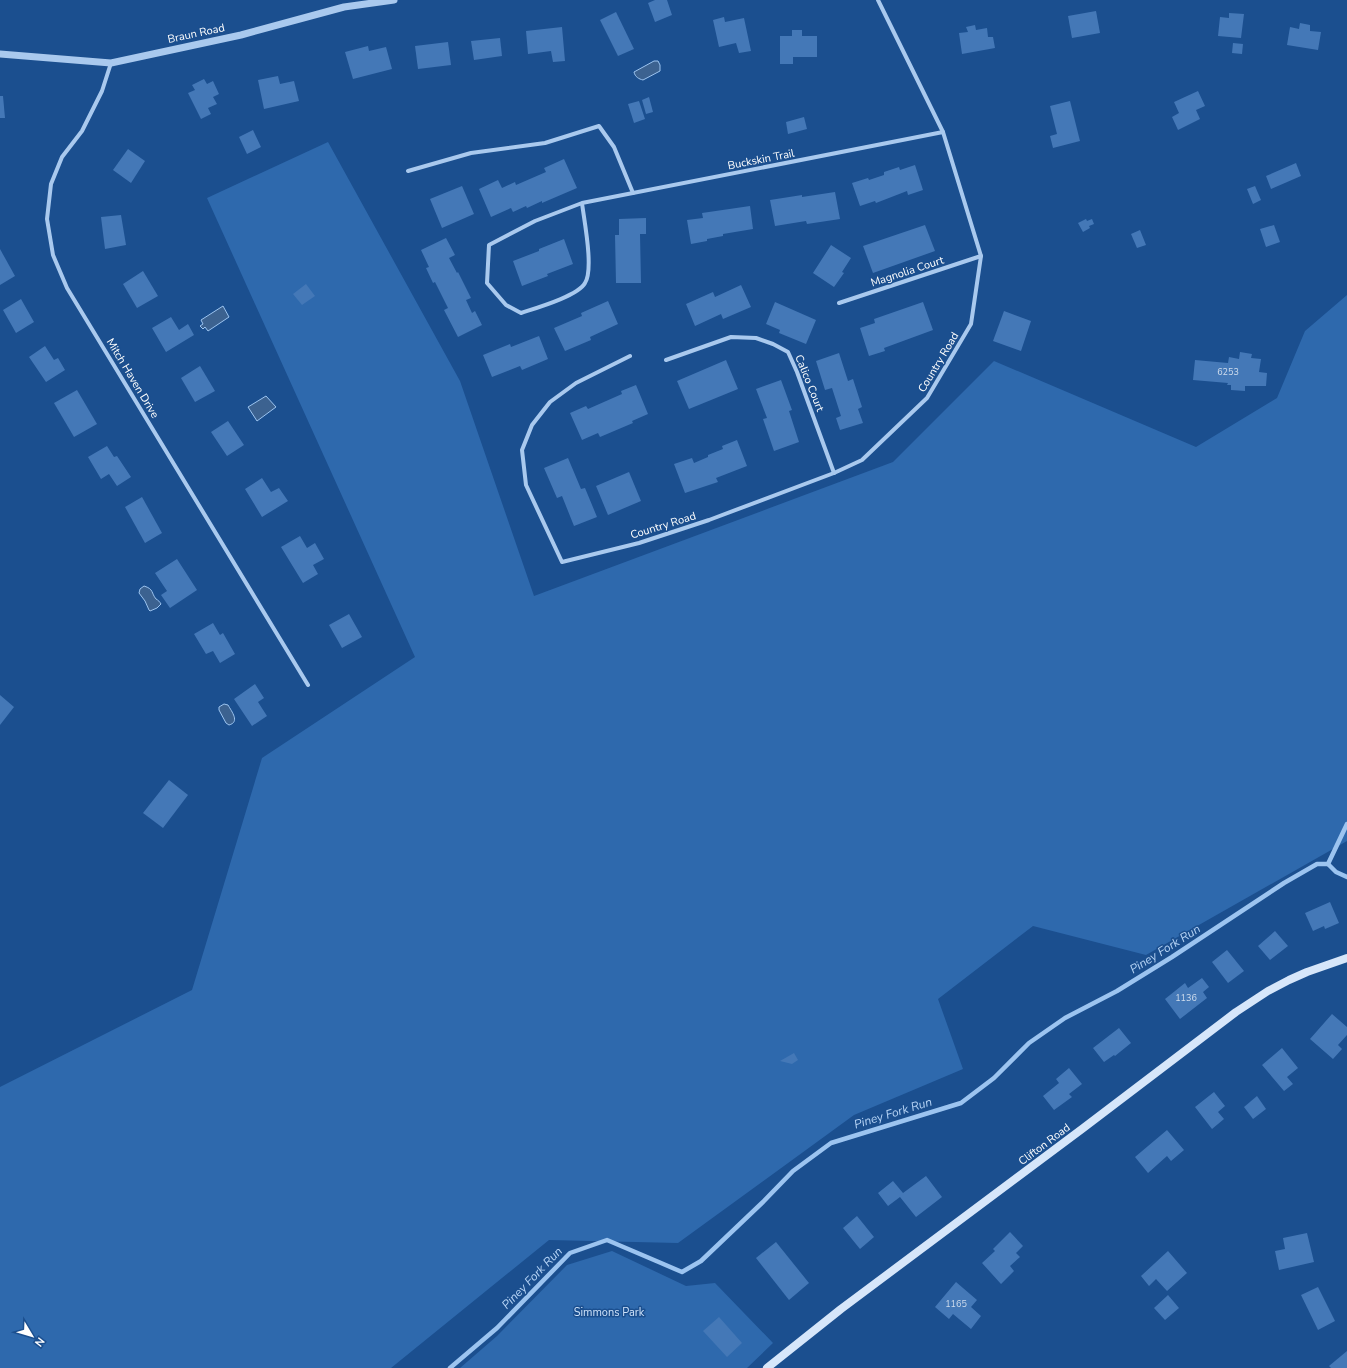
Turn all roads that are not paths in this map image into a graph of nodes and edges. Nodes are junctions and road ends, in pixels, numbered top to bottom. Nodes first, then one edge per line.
1 (394, 0) edge
2 (878, 0) edge
3 (0, 54) edge
4 (111, 63) junction
5 (942, 132) junction
6 (408, 171) dead end
7 (633, 193) junction
8 (582, 203) junction
9 (981, 256) junction
10 (839, 303) dead end
11 (630, 356) dead end
12 (666, 360) dead end
13 (834, 473) junction
14 (308, 685) dead end
15 (1347, 958) edge
16 (767, 1368) edge

1 - 4 street, Braun Road
2 - 5 street, Country Road
3 - 4 street, Braun Road
4 - 14 street, Mitch Haven Drive
5 - 7 street, Buckskin Trail
5 - 9 street, Country Road
6 - 7 street
7 - 8 street, Buckskin Trail
8 - 8 street, Buckskin Trail
9 - 10 street, Magnolia Court
9 - 13 street, Country Road
11 - 13 street, Country Road
12 - 13 street, Calico Court
15 - 16 main road, Clifton Road

